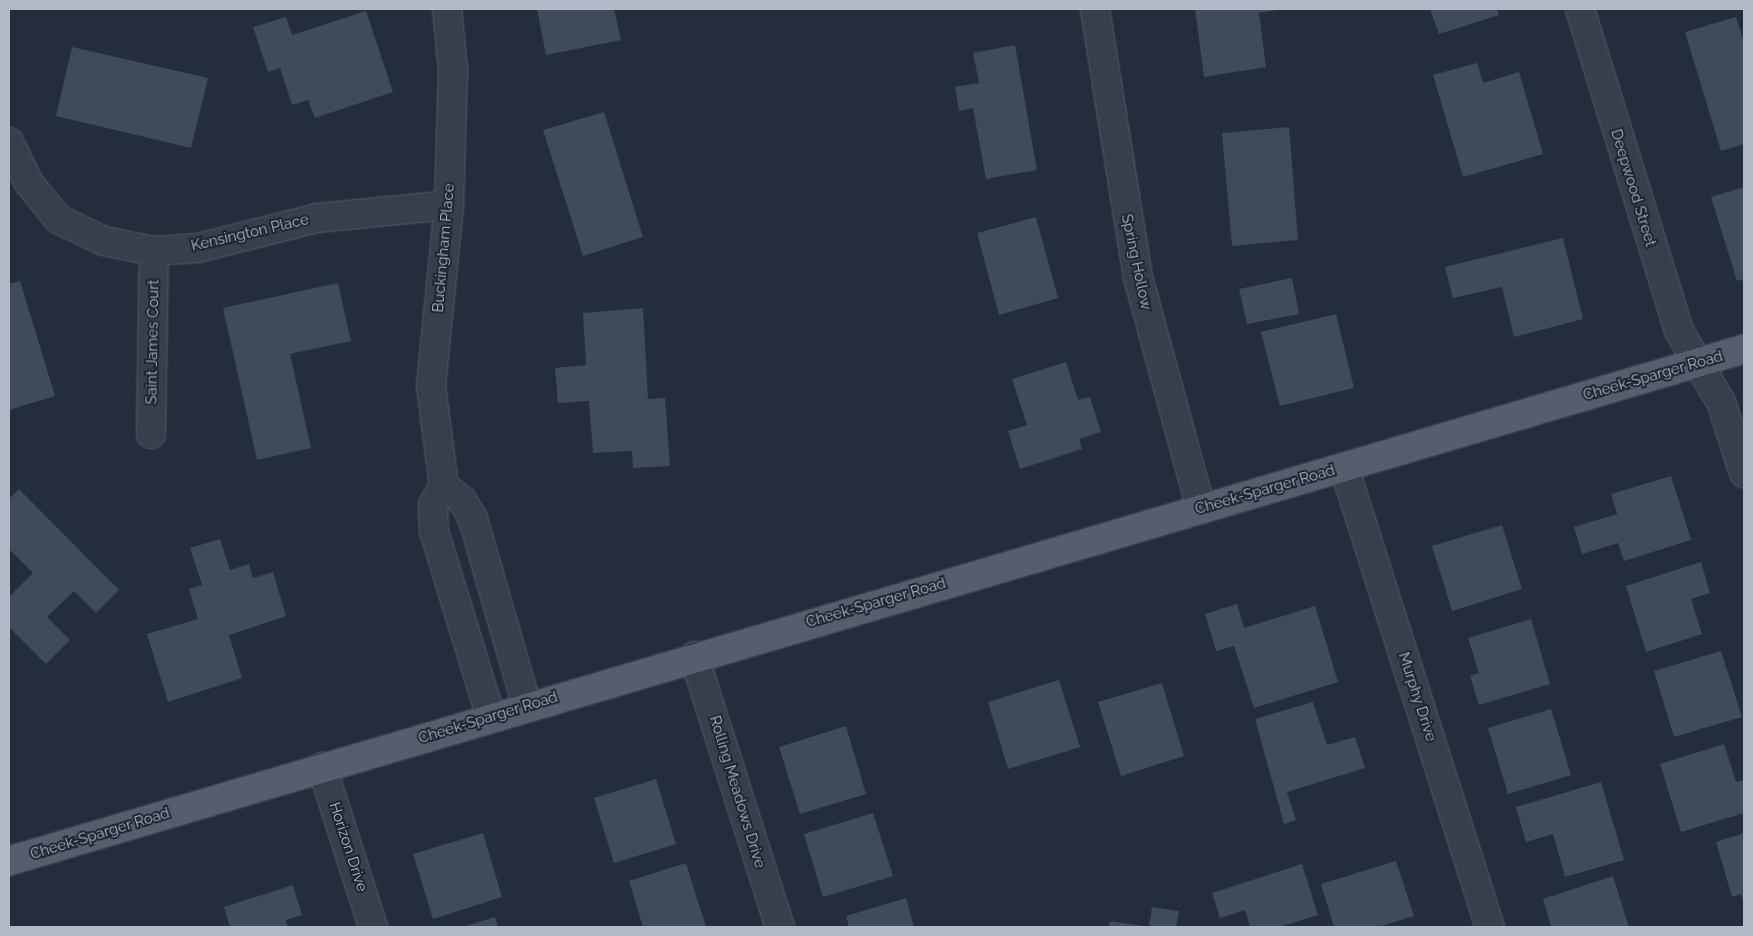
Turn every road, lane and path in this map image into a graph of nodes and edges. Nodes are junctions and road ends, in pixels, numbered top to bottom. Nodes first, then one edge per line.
1 (447, 9) edge
2 (1095, 9) edge
3 (1580, 9) edge
4 (9, 142) edge
5 (449, 206) junction
6 (154, 251) junction
7 (1744, 349) edge
8 (1700, 362) junction
9 (151, 434) dead end
10 (1344, 467) junction
11 (1744, 473) edge
12 (444, 486) junction
13 (1201, 509) junction
14 (694, 656) junction
15 (527, 706) junction
16 (491, 717) junction
17 (322, 767) junction
18 (9, 861) edge
19 (373, 927) edge
20 (780, 927) edge
21 (1490, 927) edge

1 - 5 street, Buckingham Place
2 - 13 street, Spring Hollow
3 - 8 street, Deepwood Street
4 - 6 street, Kensington Place
5 - 6 street, Kensington Place
5 - 12 street, Buckingham Place
6 - 9 street, Saint James Court
7 - 8 main road, Cheek-Sparger Road
8 - 10 main road, Cheek-Sparger Road
8 - 11 street, Deepwood Street
10 - 13 main road, Cheek-Sparger Road
10 - 21 street, Murphy Drive
12 - 15 street
12 - 16 street
13 - 14 main road, Cheek-Sparger Road
14 - 15 main road, Cheek-Sparger Road
14 - 20 street, Rolling Meadows Drive
15 - 16 main road, Cheek-Sparger Road
16 - 17 main road, Cheek-Sparger Road
17 - 18 main road, Cheek-Sparger Road
17 - 19 street, Horizon Drive

